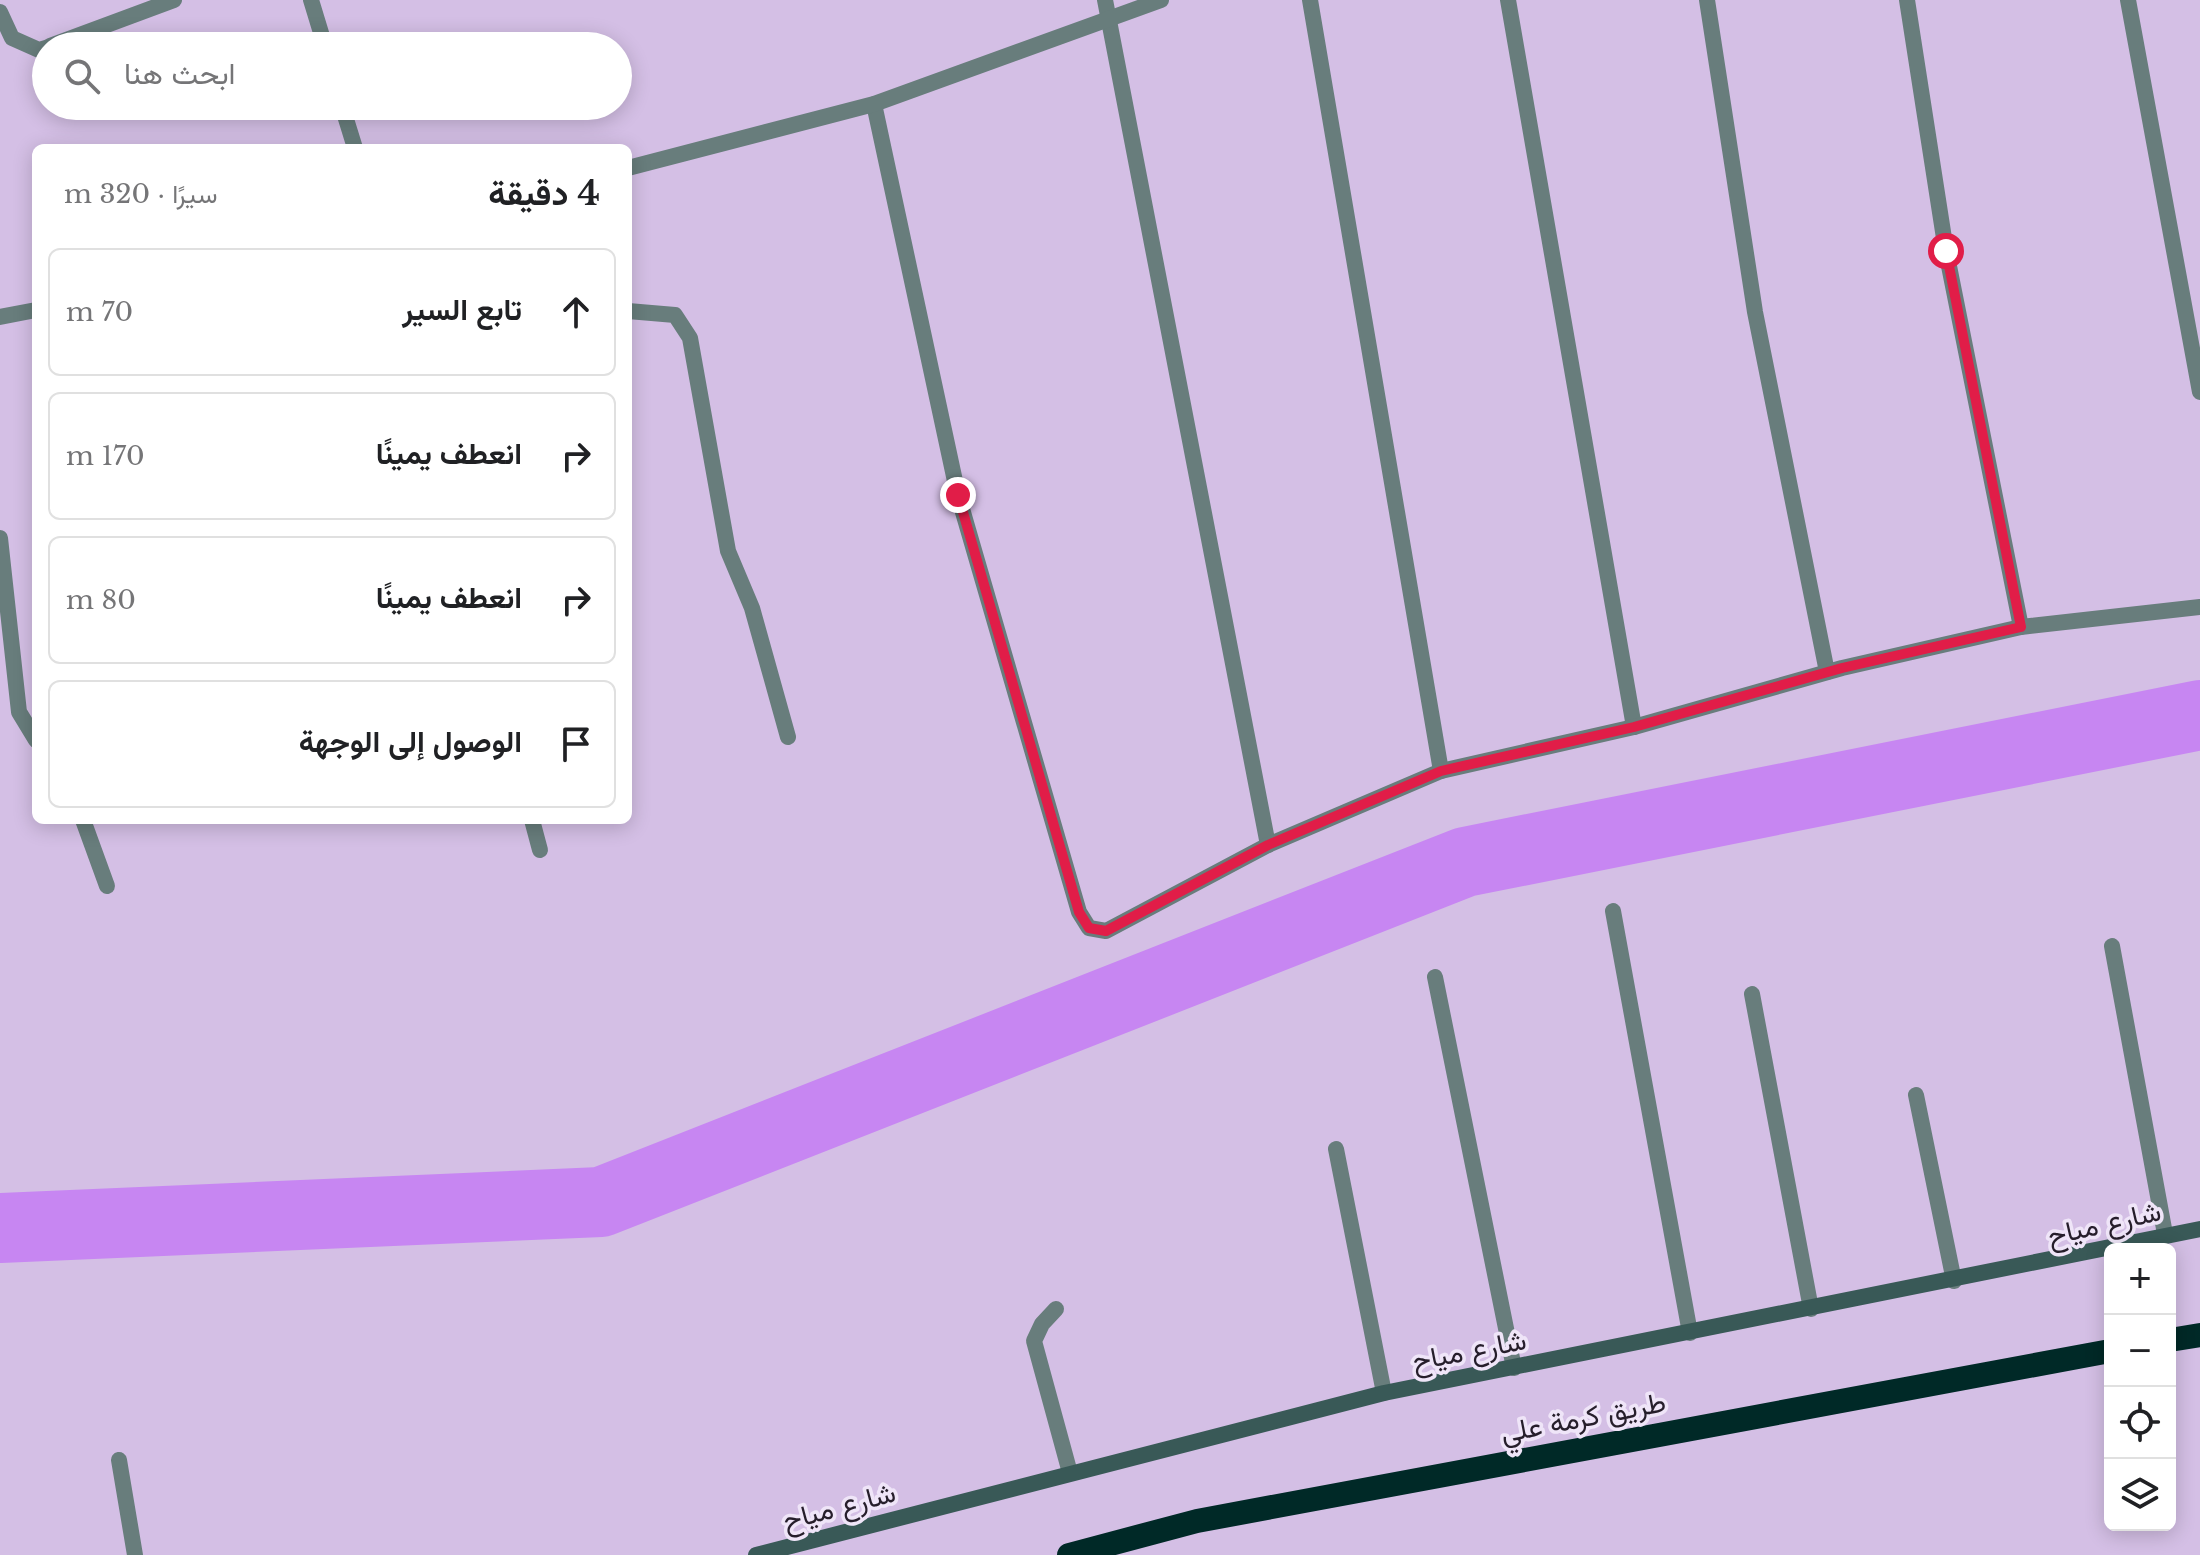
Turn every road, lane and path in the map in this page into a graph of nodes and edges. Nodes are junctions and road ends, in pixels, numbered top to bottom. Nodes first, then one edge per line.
1 (174, 0) edge
2 (311, 0) edge
3 (1105, 0) edge
4 (1161, 0) edge
5 (1310, 0) edge
6 (1508, 0) edge
7 (1707, 0) edge
8 (1907, 0) edge
9 (2128, 0) edge
10 (0, 12) edge
11 (1108, 19) junction
12 (88, 32) edge
13 (321, 32) edge
14 (32, 47) edge
15 (874, 104) junction
16 (346, 120) edge
17 (354, 144) edge
18 (632, 167) edge
19 (32, 311) edge
20 (632, 311) edge
21 (0, 317) edge
22 (2200, 392) edge
23 (0, 538) edge
24 (2200, 607) edge
25 (2021, 627) junction
26 (1827, 672) junction
27 (1634, 727) junction
28 (32, 733) edge
29 (788, 737) dead end
30 (1441, 771) junction
31 (84, 824) edge
32 (533, 824) edge
33 (1268, 845) junction
34 (540, 850) dead end
35 (107, 886) dead end
36 (1613, 911) dead end
37 (2112, 946) dead end
38 (1435, 977) dead end
39 (1752, 994) dead end
40 (1916, 1095) dead end
41 (1336, 1149) dead end
42 (2200, 1229) edge
43 (2165, 1234) junction
44 (1954, 1281) junction
45 (1056, 1309) dead end
46 (1811, 1309) junction
47 (1690, 1333) junction
48 (2200, 1335) edge
49 (2176, 1339) edge
50 (2104, 1352) edge
51 (1514, 1368) junction
52 (1384, 1393) junction
53 (119, 1460) dead end
54 (1070, 1473) junction
55 (135, 1555) edge
56 (756, 1555) edge
57 (1069, 1555) edge

1 - 12 street
2 - 13 street
3 - 11 street
4 - 11 street
5 - 30 street
6 - 27 street
7 - 26 street
8 - 25 street
9 - 22 street
10 - 14 street
11 - 15 street
11 - 33 street
15 - 18 street
15 - 33 street
16 - 17 street
19 - 21 street
20 - 29 street
23 - 28 street
24 - 25 street
25 - 26 street
26 - 27 street
27 - 30 street
30 - 33 street
31 - 35 street
32 - 34 street
36 - 47 street
37 - 43 street
38 - 51 street
39 - 46 street
40 - 44 street
41 - 52 street
42 - 43 street, شارع مياح
43 - 44 street, شارع مياح
44 - 46 street, شارع مياح
45 - 54 street
46 - 47 street, شارع مياح
47 - 51 street, شارع مياح
48 - 49 highway
50 - 57 highway, طريق كرمة علي
51 - 52 street, شارع مياح
52 - 54 street, شارع مياح
53 - 55 street
54 - 56 street, شارع مياح

